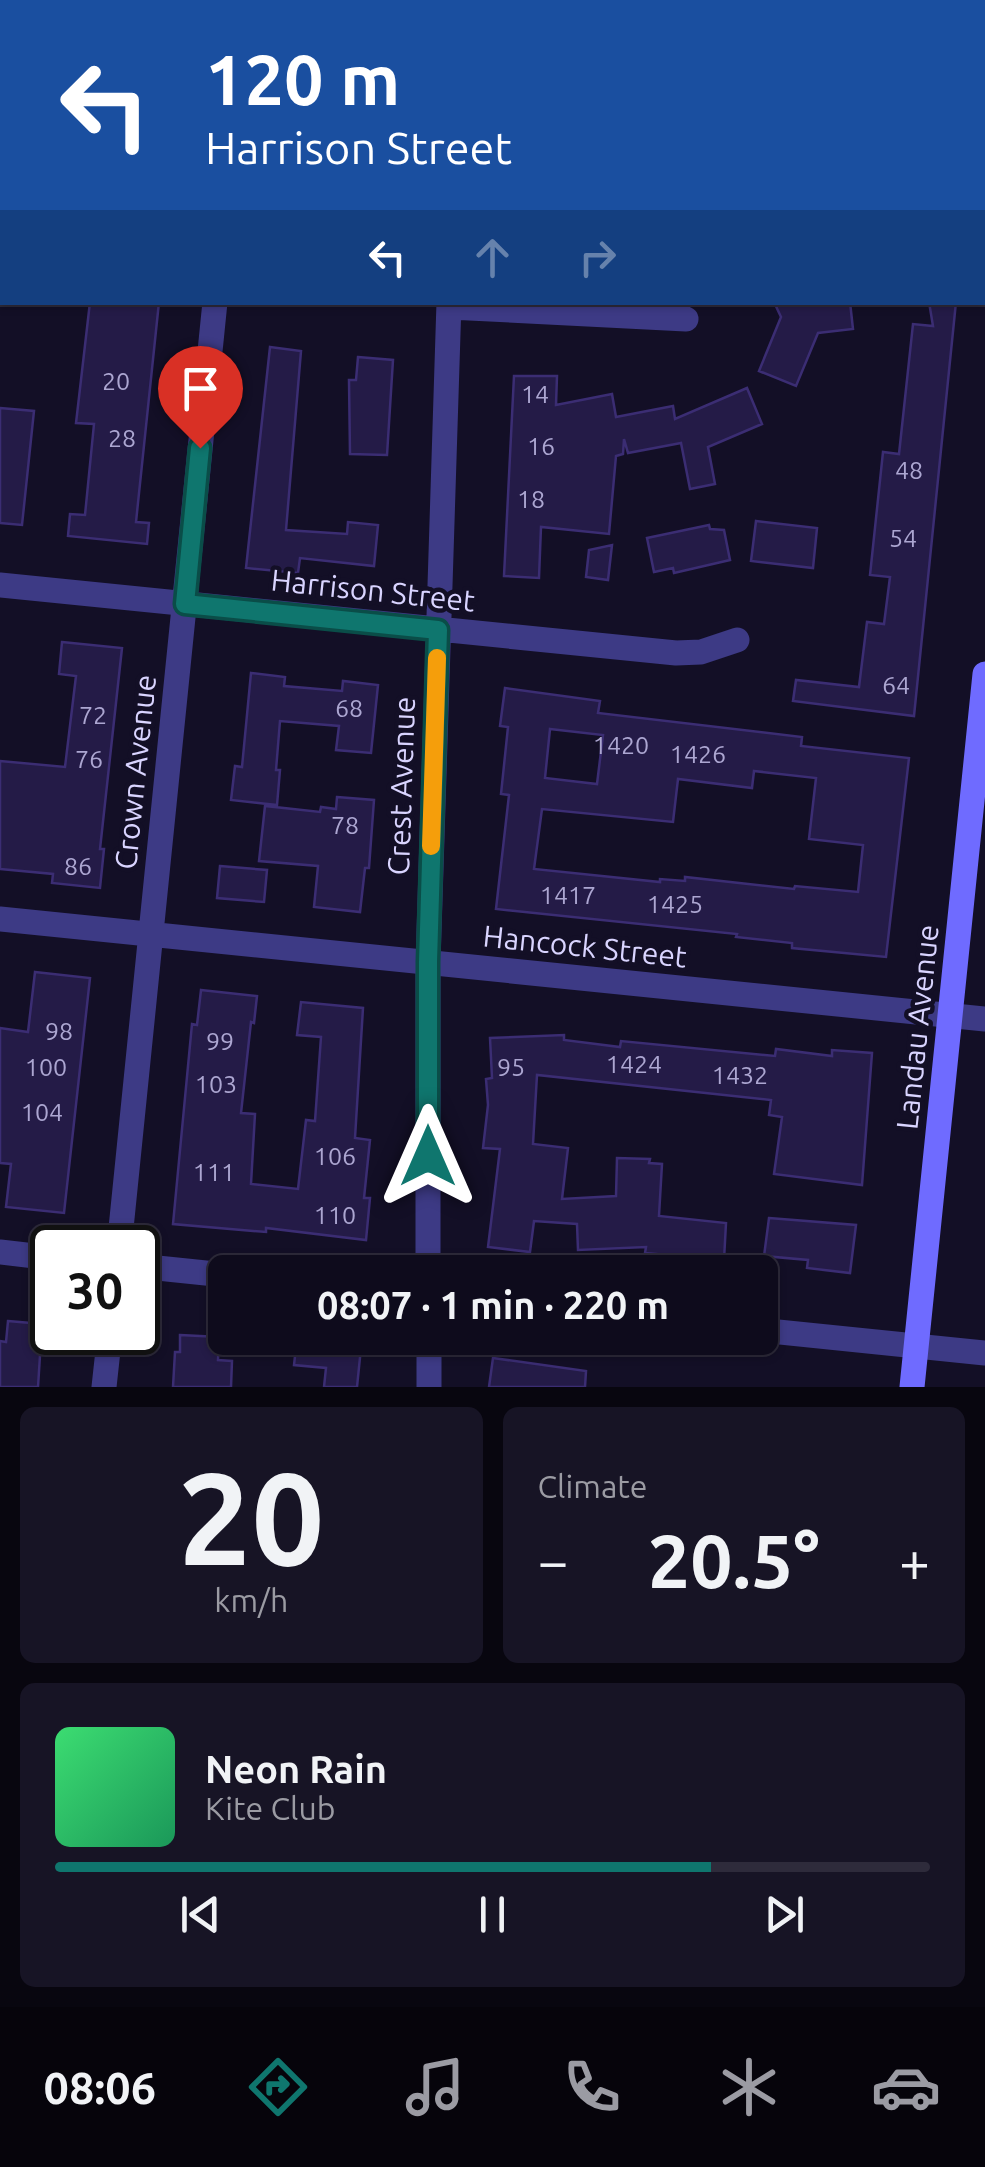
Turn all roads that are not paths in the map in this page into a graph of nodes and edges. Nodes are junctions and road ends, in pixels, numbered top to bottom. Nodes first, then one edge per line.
1 (215, 305) edge
2 (449, 305) edge
3 (686, 319) dead end
4 (0, 585) edge
5 (185, 604) junction
6 (438, 630) junction
7 (737, 640) dead end
8 (985, 674) edge
9 (0, 919) edge
10 (150, 934) junction
11 (428, 962) junction
12 (950, 1016) junction
13 (985, 1019) edge
14 (121, 1225) edge
15 (0, 1252) edge
16 (30, 1255) edge
17 (428, 1255) edge
18 (160, 1269) edge
19 (208, 1274) edge
20 (778, 1332) edge
21 (917, 1346) junction
22 (985, 1353) edge
23 (107, 1355) edge
24 (428, 1355) edge
25 (104, 1387) edge
26 (429, 1387) edge
27 (912, 1387) edge

1 - 5 street, Crown Avenue
2 - 3 street
2 - 6 street, Crest Avenue
4 - 5 street, Harrison Street
5 - 6 street, Harrison Street
5 - 10 street, Crown Avenue
6 - 7 street, Harrison Street
6 - 11 street, Crest Avenue
8 - 12 street, Landau Avenue
9 - 10 street, Hancock Street
10 - 11 street, Hancock Street
10 - 14 street, Crown Avenue
11 - 12 street, Hancock Street
11 - 17 street, Crest Avenue
12 - 13 street, Hancock Street
12 - 21 street, Landau Avenue
15 - 16 street
18 - 19 street
20 - 21 street
21 - 22 street
21 - 27 street, Landau Avenue
23 - 25 street
24 - 26 street

